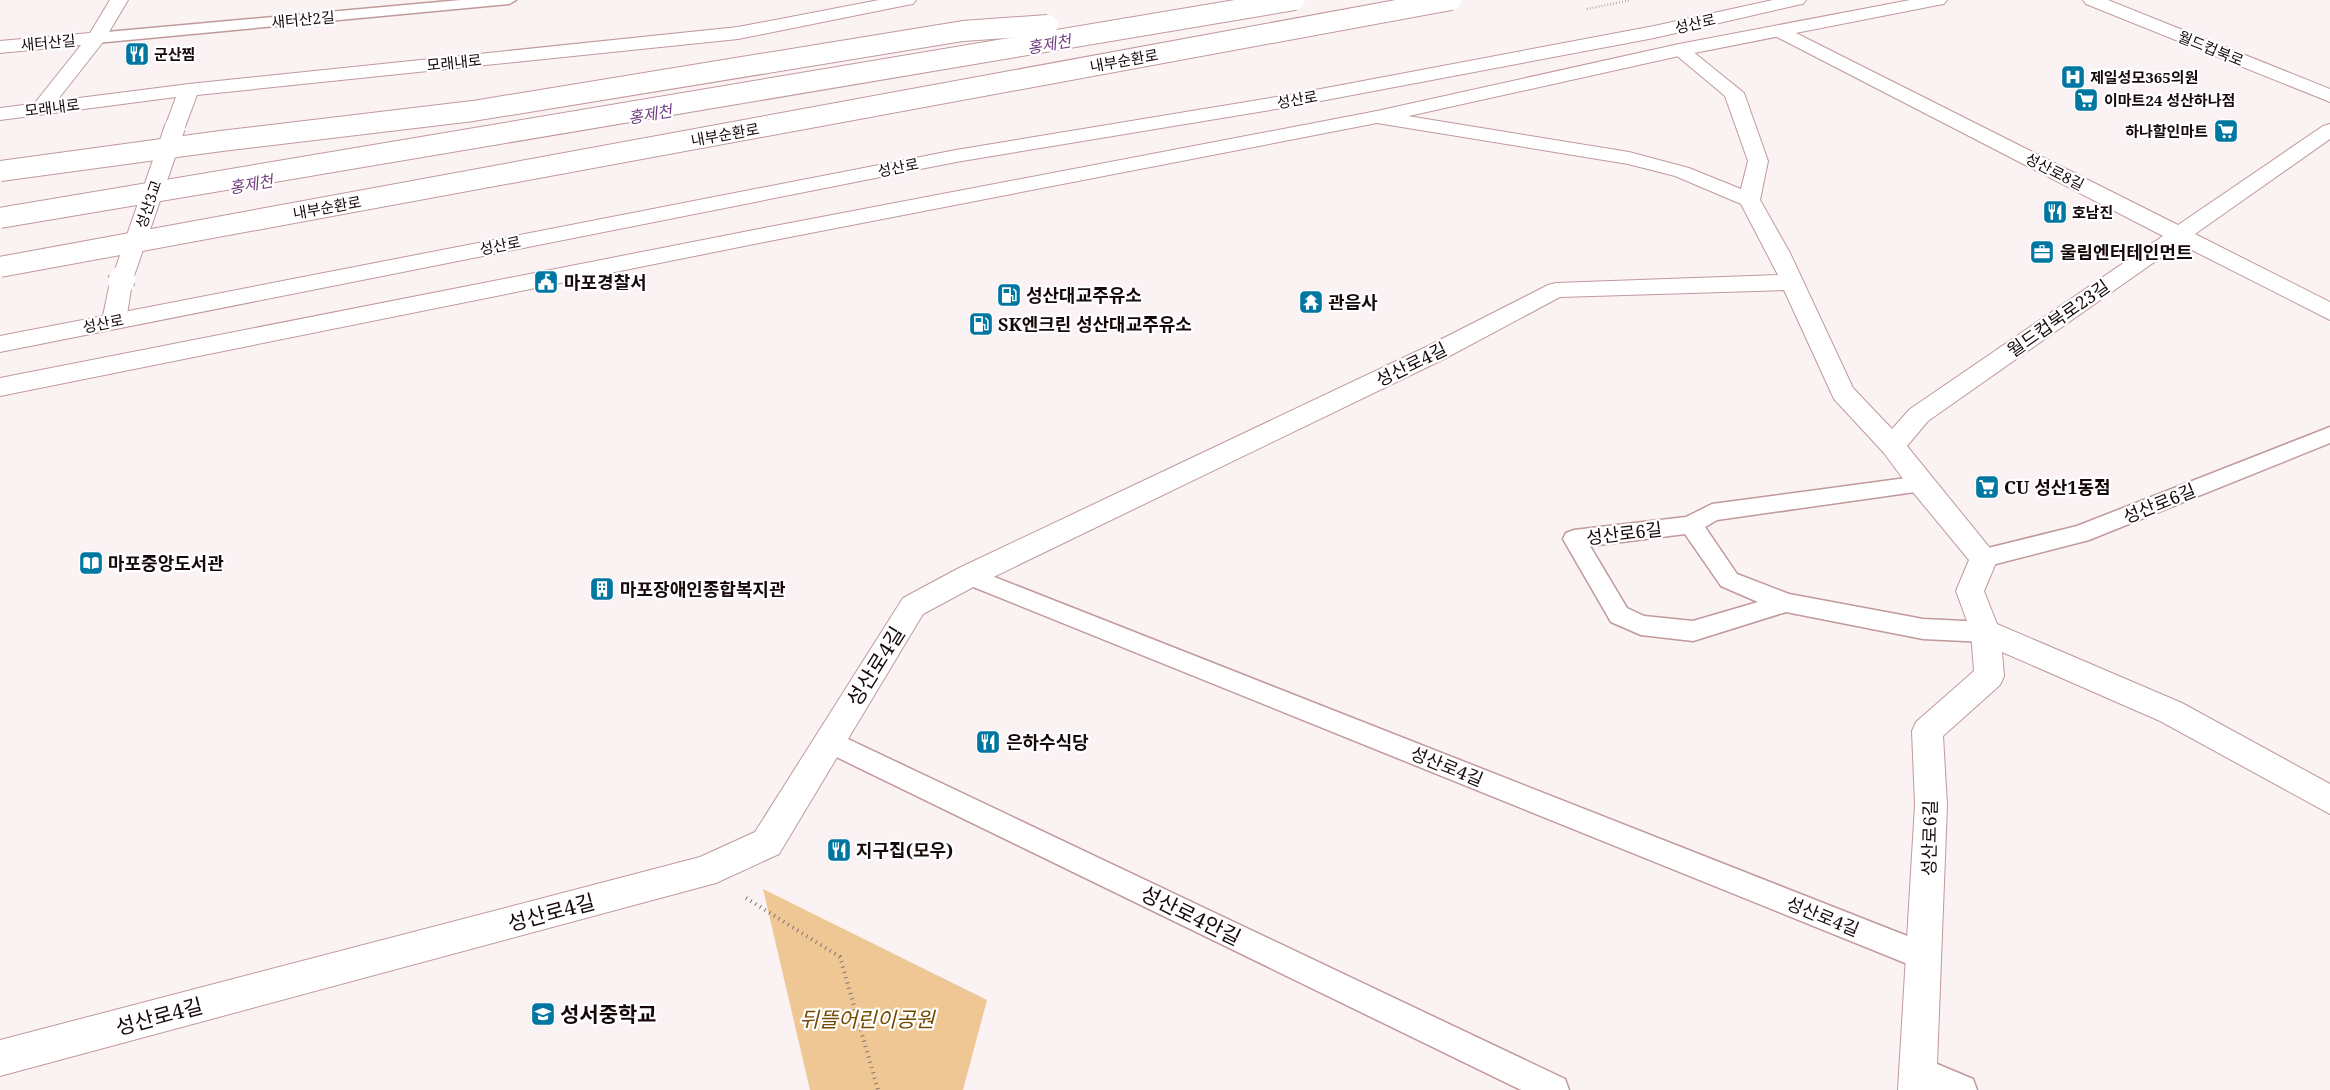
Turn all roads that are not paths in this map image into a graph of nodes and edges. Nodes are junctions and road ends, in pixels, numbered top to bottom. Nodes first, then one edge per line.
1 (119, 0) edge
2 (509, 0) edge
3 (907, 0) edge
4 (1295, 0) edge
5 (1451, 0) edge
6 (1797, 0) edge
7 (1938, 0) edge
8 (2092, 0) edge
9 (1244, 9) junction
10 (1780, 31) junction
11 (96, 38) junction
12 (0, 47) edge
13 (1679, 50) junction
14 (189, 90) junction
15 (2330, 96) edge
16 (41, 108) junction
17 (0, 114) edge
18 (1377, 117) junction
19 (2330, 130) edge
20 (0, 171) edge
21 (1750, 200) junction
22 (0, 218) edge
23 (2178, 234) junction
24 (0, 267) edge
25 (1792, 282) junction
26 (2330, 312) edge
27 (114, 321) junction
28 (0, 344) edge
29 (0, 387) edge
30 (2330, 435) edge
31 (1893, 446) junction
32 (1921, 484) junction
33 (1691, 525) junction
34 (1984, 558) junction
35 (969, 576) junction
36 (1786, 603) junction
37 (1986, 632) junction
38 (829, 741) junction
39 (2330, 800) edge
40 (1925, 957) junction
41 (0, 1058) edge
42 (1918, 1081) edge
43 (1554, 1090) edge
44 (1962, 1090) edge

1 - 11 main road, 새터산길
2 - 11 lane, 새터산2길
3 - 14 main road, 모래내로
4 - 9 main road, 내부순환로, bridge
5 - 24 main road, 내부순환로, bridge
6 - 27 main road, 성산로
7 - 10 main road
8 - 15 main road, 월드컵북로
9 - 20 main road, bridge
9 - 22 main road, 내부순환로, bridge
10 - 13 main road
10 - 23 main road, 성산로8길
11 - 12 main road, 새터산길
11 - 16 main road, 새터산길
13 - 18 main road
13 - 21 main road
14 - 16 main road, 모래내로
14 - 27 main road, 성산3교, bridge
16 - 17 main road, 모래내로
18 - 21 main road
18 - 29 main road
19 - 23 main road, 월드컵북로23길
21 - 25 main road
23 - 26 main road, 성산로8길
23 - 31 main road, 월드컵북로23길
25 - 31 main road
25 - 35 main road, 성산로4길
27 - 28 main road, 성산로
30 - 34 lane, 성산로6길
31 - 32 main road
32 - 33 lane, 성산로6길
32 - 34 main road
33 - 36 lane
33 - 36 lane, 성산로6길
34 - 37 main road, 성산로6길
35 - 38 main road, 성산로4길
35 - 40 lane, 성산로4길
36 - 37 lane, 성산로6길
37 - 39 main road, 성산로6길
37 - 40 main road, 성산로6길
38 - 41 main road, 성산로4길
38 - 43 lane, 성산로4안길
40 - 42 main road, 성산로6길
42 - 44 lane, 성산로6길

